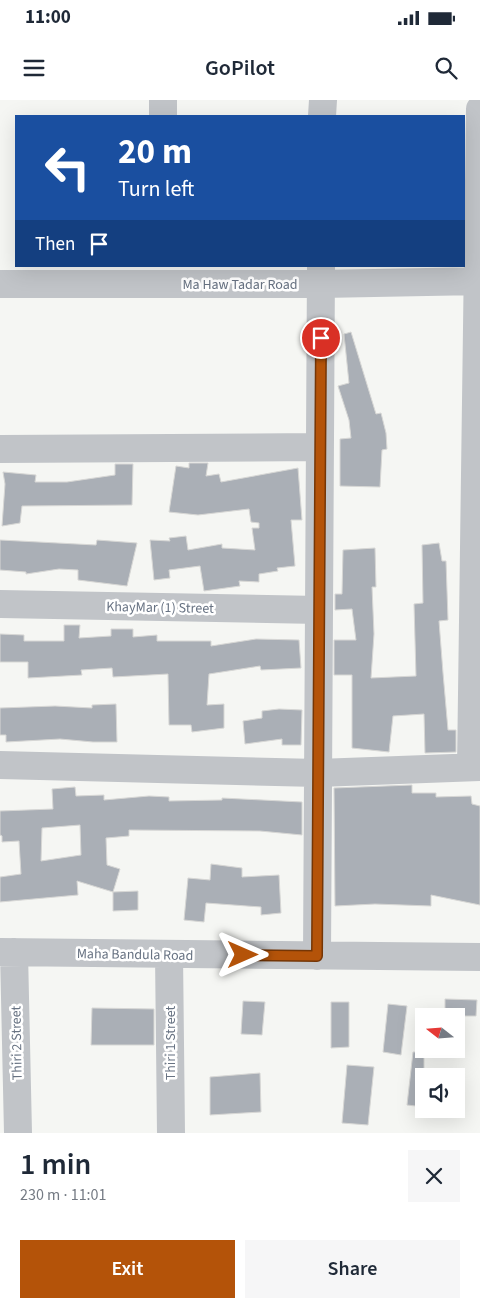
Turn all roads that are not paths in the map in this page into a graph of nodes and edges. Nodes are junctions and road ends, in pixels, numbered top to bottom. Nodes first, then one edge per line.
1 (163, 100) edge
2 (322, 100) edge
3 (480, 109) edge
4 (162, 115) edge
5 (322, 115) edge
6 (161, 275) edge
7 (321, 275) edge
8 (479, 281) edge
9 (0, 284) edge
10 (320, 447) junction
11 (0, 450) edge
12 (478, 460) edge
13 (0, 604) edge
14 (320, 610) junction
15 (0, 765) edge
16 (476, 767) edge
17 (318, 773) junction
18 (7, 952) edge
19 (170, 954) junction
20 (317, 956) junction
21 (480, 958) edge
22 (18, 1133) edge
23 (171, 1133) edge

1 - 4 street
2 - 5 street
3 - 8 street
6 - 7 street, Ma Haw Tadar Road
6 - 9 street, Ma Haw Tadar Road
7 - 8 street, Ma Haw Tadar Road
7 - 10 street
8 - 12 street
10 - 11 street
10 - 14 street
12 - 16 street
13 - 14 street, KhayMar (1) Street
14 - 17 street
15 - 17 street
16 - 17 street
17 - 20 street
18 - 19 street, Maha Bandula Road
18 - 22 street, Thiri 2 Street
19 - 20 street, Maha Bandula Road
19 - 23 street, Thiri 1 Street
20 - 21 street, Maha Bandula Road

